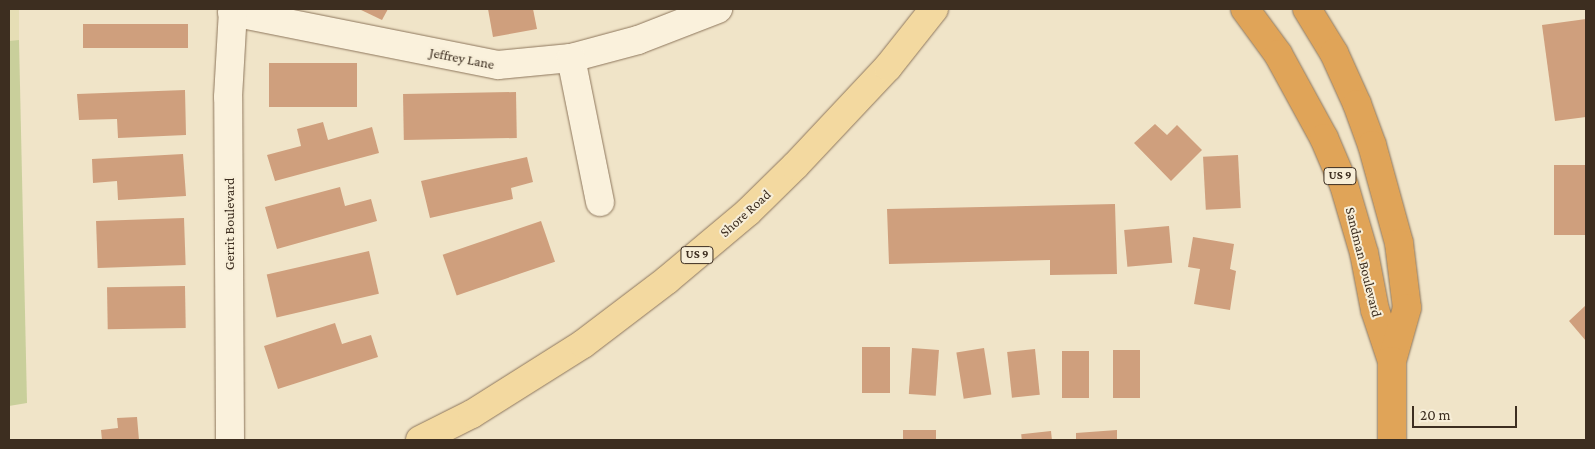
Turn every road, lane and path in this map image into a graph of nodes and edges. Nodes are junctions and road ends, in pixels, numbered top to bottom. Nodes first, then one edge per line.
1 (718, 9) edge
2 (934, 9) edge
3 (1245, 9) edge
4 (1308, 9) edge
5 (232, 11) edge
6 (571, 58) junction
7 (600, 202) dead end
8 (1392, 361) junction
9 (230, 440) edge
10 (420, 440) edge
11 (1392, 440) edge

1 - 6 street, Jeffrey Lane
2 - 10 main road, Shore Road / US 9
3 - 8 highway, Sandman Boulevard / US 9
4 - 8 highway, Sandman Boulevard / US 9
5 - 6 street, Jeffrey Lane
5 - 9 street, Gerrit Boulevard
6 - 7 street
8 - 11 highway, Sandman Boulevard / US 9

